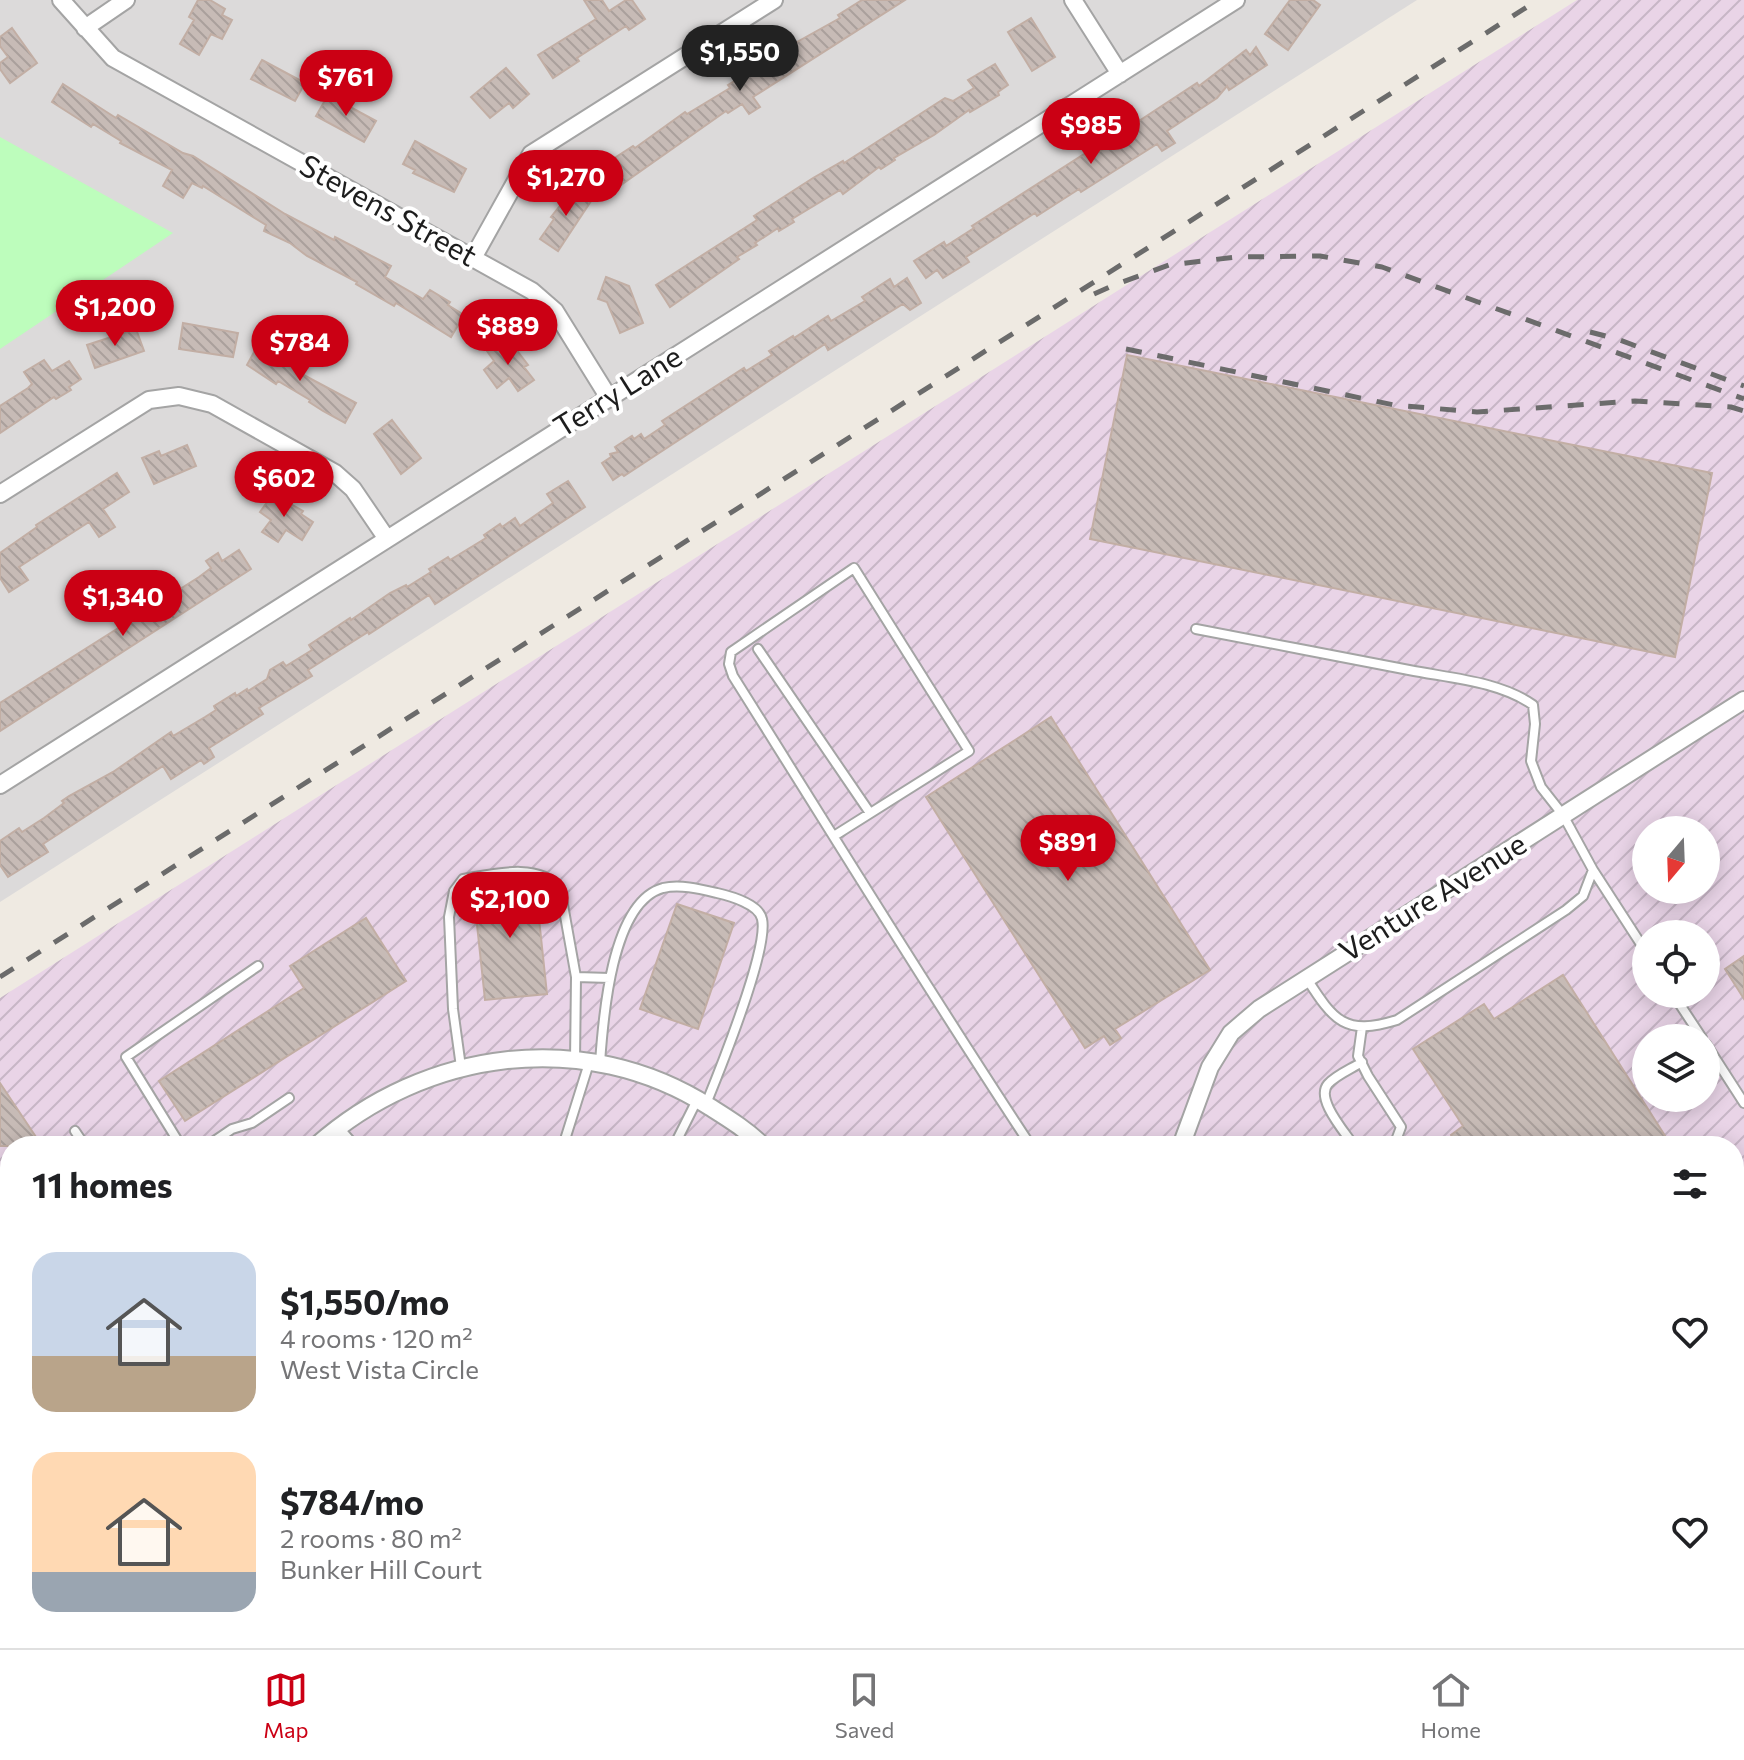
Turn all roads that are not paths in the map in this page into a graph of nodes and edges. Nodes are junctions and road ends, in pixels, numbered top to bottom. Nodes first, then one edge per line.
1 (61, 0) edge
2 (126, 0) edge
3 (774, 0) edge
4 (1073, 0) edge
5 (1236, 0) edge
6 (85, 28) junction
7 (1120, 74) junction
8 (473, 258) junction
9 (609, 398) junction
10 (0, 494) edge
11 (387, 539) junction
12 (1196, 629) dead end
13 (758, 649) dead end
14 (1744, 700) edge
15 (0, 785) edge
16 (870, 813) junction
17 (1563, 815) junction
18 (834, 836) junction
19 (1593, 870) junction
20 (1632, 930) edge
21 (258, 966) dead end
22 (576, 977) junction
23 (610, 978) junction
24 (1306, 979) junction
25 (1362, 1027) junction
26 (588, 1062) junction
27 (1362, 1062) junction
28 (1720, 1066) edge
29 (461, 1067) junction
30 (289, 1098) dead end
31 (702, 1102) junction
32 (1744, 1103) edge
33 (338, 1127) junction
34 (75, 1131) dead end
35 (78, 1136) edge
36 (175, 1136) edge
37 (222, 1136) edge
38 (328, 1136) edge
39 (346, 1136) edge
40 (566, 1136) edge
41 (680, 1136) edge
42 (753, 1136) edge
43 (1025, 1136) edge
44 (1185, 1136) edge
45 (1347, 1136) edge
46 (1398, 1136) edge

1 - 6 street, Stevens Street
2 - 6 street
3 - 8 street
4 - 7 street
5 - 7 street, Terry Lane
6 - 8 street, Stevens Street
7 - 9 street, Terry Lane
8 - 9 street, Stevens Street
9 - 11 street, Terry Lane
10 - 11 street
11 - 15 street, Terry Lane
12 - 17 lane
13 - 16 lane
14 - 17 street, Venture Avenue
16 - 18 lane
16 - 18 lane
17 - 19 lane
17 - 24 street, Venture Avenue
18 - 43 lane
19 - 20 lane
19 - 25 lane
21 - 36 lane
22 - 23 lane
22 - 26 lane
22 - 29 lane
23 - 26 lane
23 - 31 lane
24 - 25 lane
24 - 44 street, Venture Avenue
25 - 27 lane
26 - 29 street
26 - 31 street
26 - 40 lane
27 - 45 lane
27 - 46 lane
28 - 32 lane
29 - 33 street
30 - 37 lane
31 - 41 lane
31 - 42 street
33 - 38 street
33 - 39 lane
34 - 35 lane

